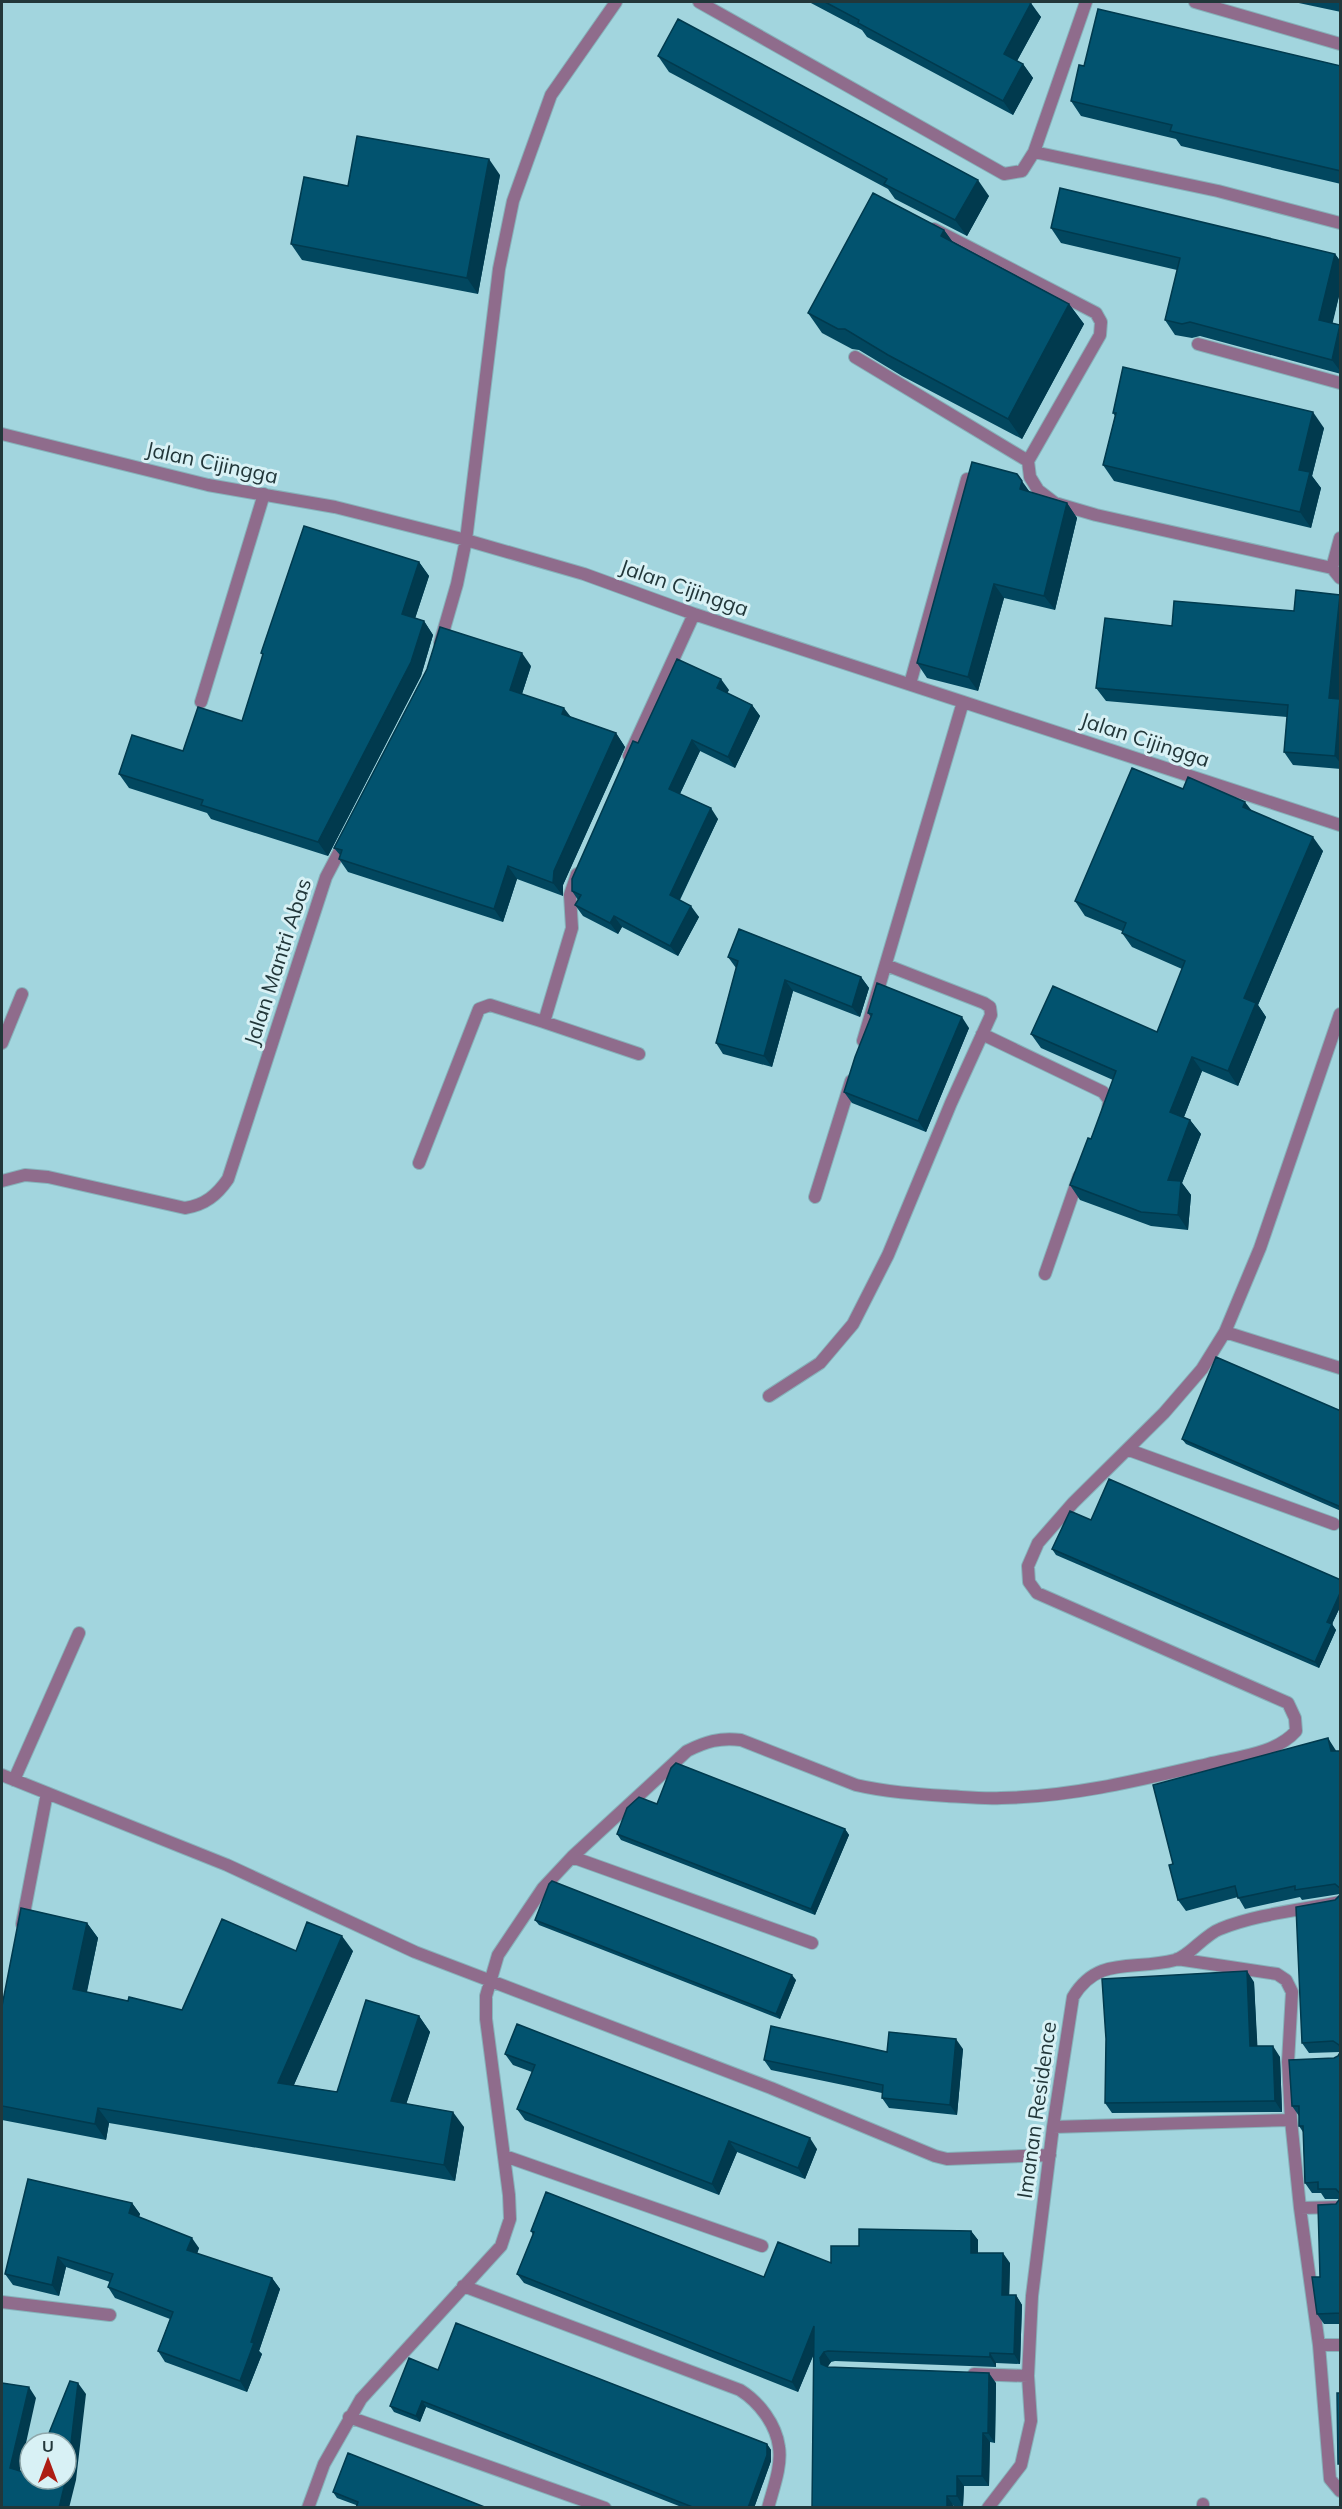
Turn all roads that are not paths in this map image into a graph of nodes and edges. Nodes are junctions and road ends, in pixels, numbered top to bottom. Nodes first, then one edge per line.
1 (616, 2) edge
2 (699, 2) edge
3 (1086, 2) edge
4 (1195, 2) edge
5 (1341, 44) edge
6 (1034, 152) junction
7 (923, 223) edge
8 (1341, 223) edge
9 (1198, 344) edge
10 (855, 357) edge
11 (1341, 383) edge
12 (2, 434) edge
13 (1028, 460) junction
14 (967, 479) edge
15 (264, 494) junction
16 (1341, 538) edge
17 (466, 540) junction
18 (1336, 573) edge
19 (694, 614) junction
20 (435, 658) edge
21 (910, 684) junction
22 (201, 702) dead end
23 (963, 702) junction
24 (624, 766) edge
25 (353, 825) edge
26 (1341, 825) edge
27 (584, 858) edge
28 (886, 965) junction
29 (22, 994) dead end
30 (1341, 1014) edge
31 (544, 1022) junction
32 (982, 1034) junction
33 (2, 1043) edge
34 (639, 1054) dead end
35 (1104, 1121) edge
36 (418, 1163) dead end
37 (1085, 1164) edge
38 (2, 1181) edge
39 (815, 1197) dead end
40 (1045, 1274) dead end
41 (1225, 1332) junction
42 (1341, 1368) edge
43 (769, 1396) dead end
44 (1129, 1450) junction
45 (1334, 1524) dead end
46 (79, 1633) dead end
47 (2, 1775) edge
48 (14, 1780) junction
49 (47, 1793) junction
50 (572, 1857) junction
51 (1341, 1902) edge
52 (21, 1932) edge
53 (812, 1943) dead end
54 (1177, 1959) junction
55 (489, 1982) junction
56 (1291, 2120) junction
57 (1053, 2127) junction
58 (1050, 2155) junction
59 (504, 2156) junction
60 (1341, 2207) edge
61 (1300, 2208) junction
62 (762, 2246) dead end
63 (463, 2286) junction
64 (2, 2302) edge
65 (110, 2315) dead end
66 (1319, 2345) junction
67 (1341, 2345) edge
68 (960, 2373) edge
69 (1028, 2376) junction
70 (349, 2417) junction
71 (1341, 2491) edge
72 (309, 2508) edge
73 (605, 2508) edge
74 (768, 2508) edge
75 (988, 2508) edge

1 - 17 street
2 - 6 street
3 - 6 street
4 - 5 street
6 - 8 street
7 - 13 street
9 - 11 street
10 - 13 street
12 - 15 street, Jalan Cijingga
13 - 18 street
14 - 21 street
15 - 17 street, Jalan Cijingga
15 - 22 street
16 - 18 street
17 - 19 street, Jalan Cijingga
17 - 20 street
19 - 21 street, Jalan Cijingga
19 - 24 street
21 - 23 street, Jalan Cijingga
23 - 26 street, Jalan Cijingga
23 - 28 street
25 - 38 street, Jalan Mantri Abas
27 - 31 street
28 - 32 street
28 - 39 street
29 - 33 street
30 - 41 street
31 - 34 street
31 - 36 street
32 - 35 street
32 - 43 street
37 - 40 street
41 - 42 street
41 - 44 street
44 - 45 street
44 - 50 street
46 - 48 street
47 - 48 street
48 - 49 street
49 - 52 street
49 - 55 street
50 - 53 street
50 - 55 street
51 - 54 street, Imanan Residence
54 - 56 street
54 - 57 street, Imanan Residence
55 - 58 street
55 - 59 street
56 - 57 street
56 - 61 street
57 - 58 street, Imanan Residence
58 - 69 street, Imanan Residence
59 - 62 street
59 - 63 street
60 - 61 street
61 - 66 street
63 - 70 street
63 - 74 street
64 - 65 street
66 - 67 street
66 - 71 street
68 - 69 street
69 - 75 street, Imanan Residence
70 - 72 street
70 - 73 street

